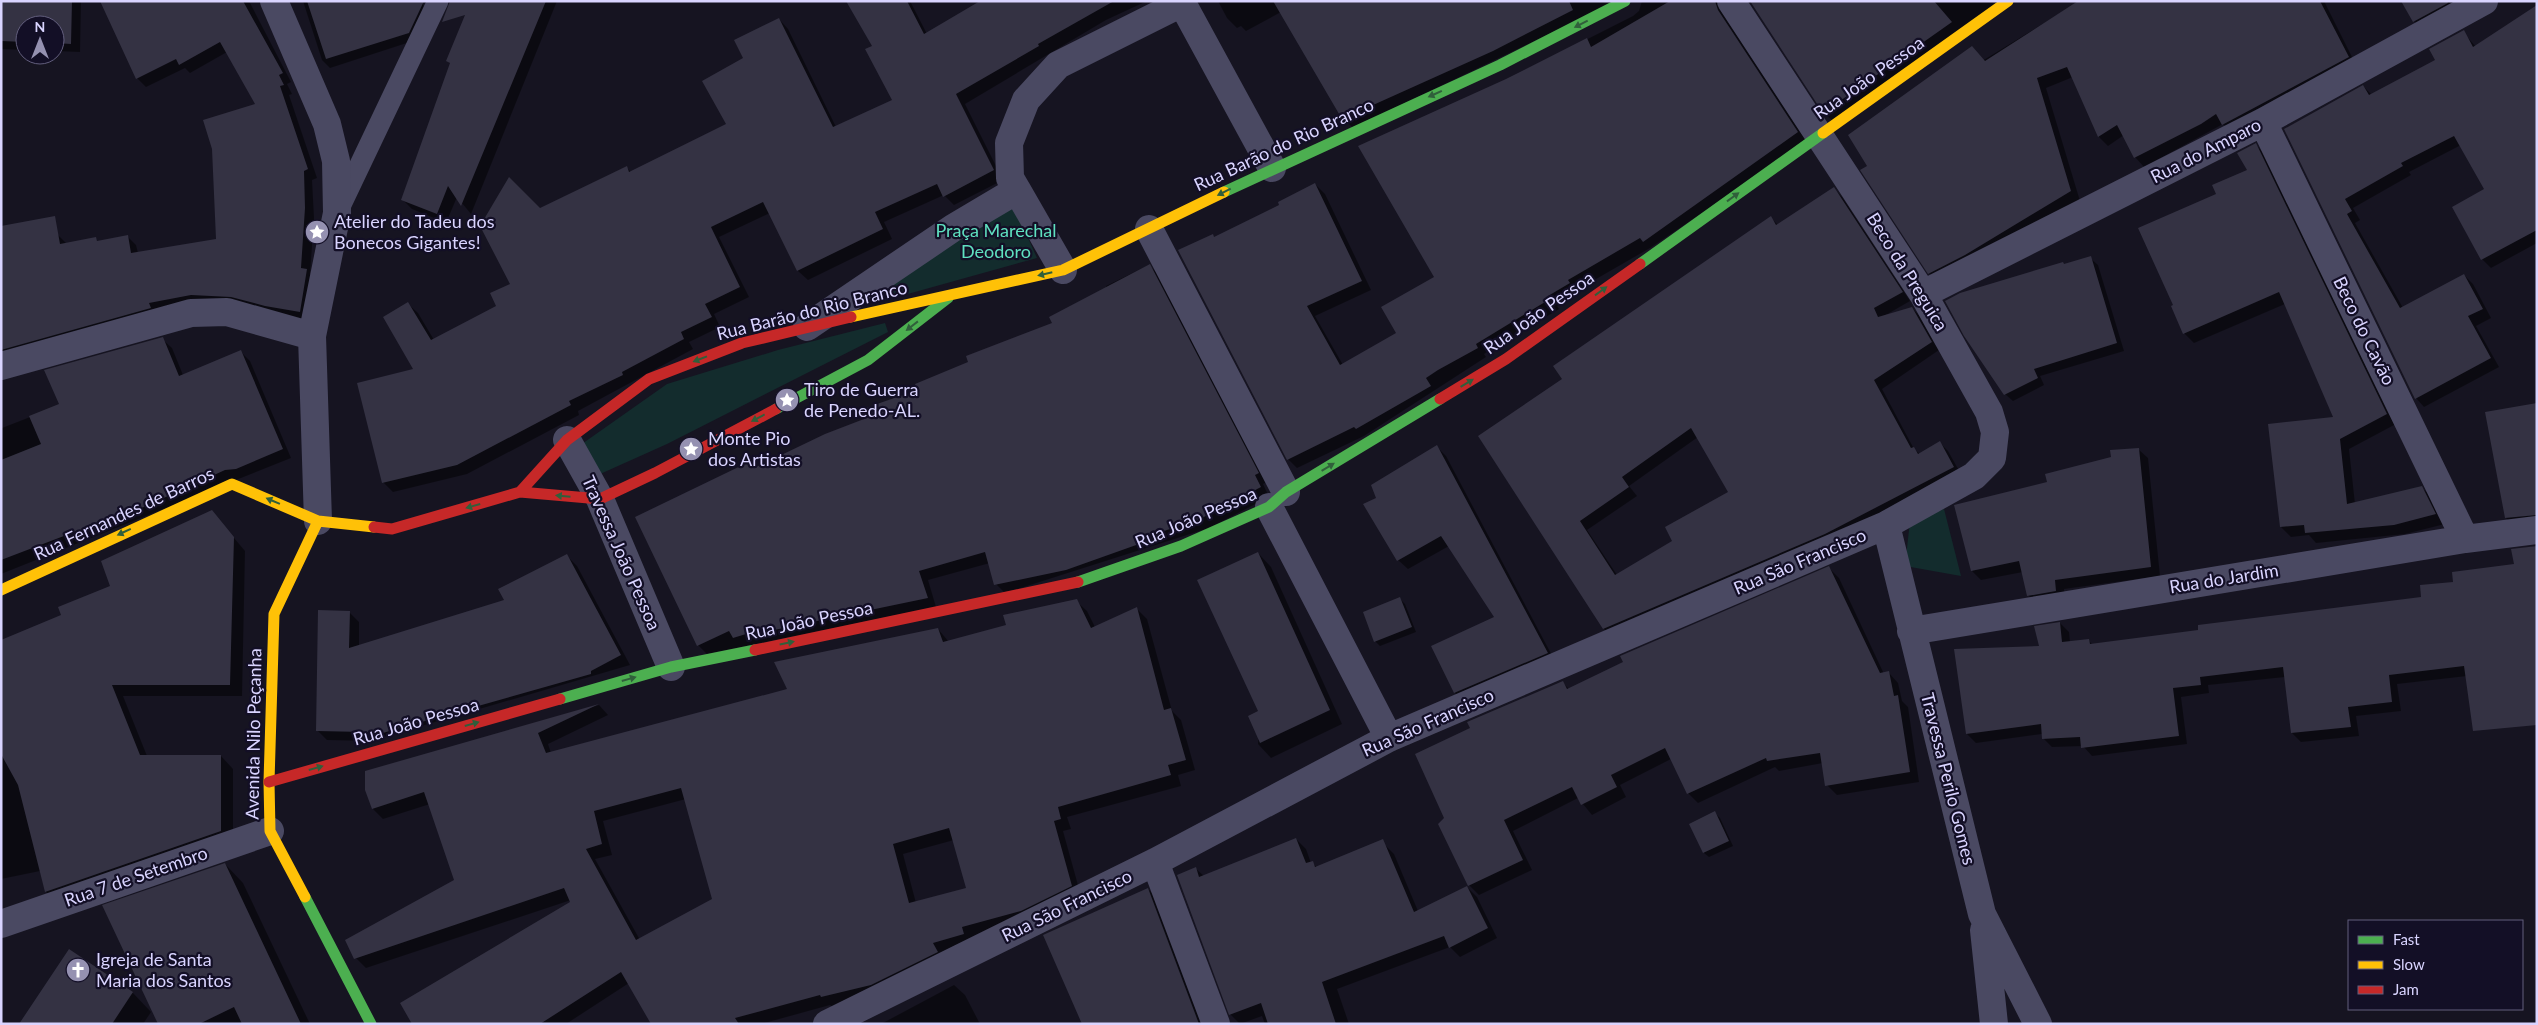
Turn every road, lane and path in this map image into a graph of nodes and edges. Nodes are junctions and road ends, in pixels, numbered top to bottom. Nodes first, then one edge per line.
1 (274, 1) edge
2 (438, 1) edge
3 (1625, 1) edge
4 (1731, 1) edge
5 (2008, 1) edge
6 (2484, 1) edge
7 (1182, 2) edge
8 (2263, 122) junction
9 (1819, 135) junction
10 (1272, 168) junction
11 (1017, 190) junction
12 (337, 213) junction
13 (1149, 229) junction
14 (1064, 270) junction
15 (1923, 294) junction
16 (950, 296) junction
17 (804, 329) junction
18 (312, 336) junction
19 (1, 366) edge
20 (1989, 412) joint
21 (567, 440) junction
22 (520, 492) junction
23 (600, 499) junction
24 (1278, 500) junction
25 (318, 520) junction
26 (1886, 525) junction
27 (2537, 530) edge
28 (2465, 539) junction
29 (1, 590) edge
30 (1911, 631) junction
31 (671, 667) junction
32 (1389, 738) junction
33 (269, 782) junction
34 (270, 831) junction
35 (1155, 862) junction
36 (1982, 914) junction
37 (1, 924) edge
38 (371, 1024) edge
39 (827, 1024) edge
40 (1216, 1024) edge
41 (1994, 1024) edge
42 (2038, 1024) edge

1 - 12 street
2 - 12 lane
3 -> 10 main road, Rua Barão do Rio Branco
4 - 9 street, Beco da Preguica
5 - 9 main road, Rua João Pessoa
6 - 8 street, Rua do Amparo
7 - 10 street
7 - 11 street
8 - 15 street, Rua do Amparo
8 - 28 street, Beco do Cavão
9 - 15 street, Beco da Preguica
24 -> 9 main road, Rua João Pessoa
10 -> 13 main road, Rua Barão do Rio Branco
11 - 14 street
11 - 17 street
12 - 18 street
13 - 14 main road, Rua Barão do Rio Branco
13 - 24 street
14 -> 16 main road, Rua Barão do Rio Branco
15 - 20 street, Beco da Preguica
16 - 17 main road, Rua Barão do Rio Branco
16 -> 23 main road, Rua Barão do Rio Branco
17 -> 21 main road, Rua Barão do Rio Branco
18 - 19 street
18 - 25 street
20 - 26 street, Rua São Francisco
21 - 22 main road, Rua Barão do Rio Branco
21 - 23 street, Travessa João Pessoa
23 -> 22 main road
22 -> 25 main road
23 - 31 street, Travessa João Pessoa
31 -> 24 main road, Rua João Pessoa
24 - 32 street
25 -> 29 main road, Rua Fernandes de Barros
25 - 33 main road, Avenida Nilo Peçanha
26 - 30 street, Travessa Perilo Gomes
26 - 32 street, Rua São Francisco
27 - 28 street, Rua do Jardim
28 - 30 street, Rua do Jardim
30 - 36 street, Travessa Perilo Gomes
33 -> 31 main road, Rua João Pessoa
32 - 35 street, Rua São Francisco
33 - 34 main road, Avenida Nilo Peçanha
34 - 37 street, Rua 7 de Setembro
34 - 38 main road, Avenida Nilo Peçanha
35 - 39 street, Rua São Francisco
35 - 40 street
36 - 41 street
36 - 42 street, Travessa Perilo Gomes

